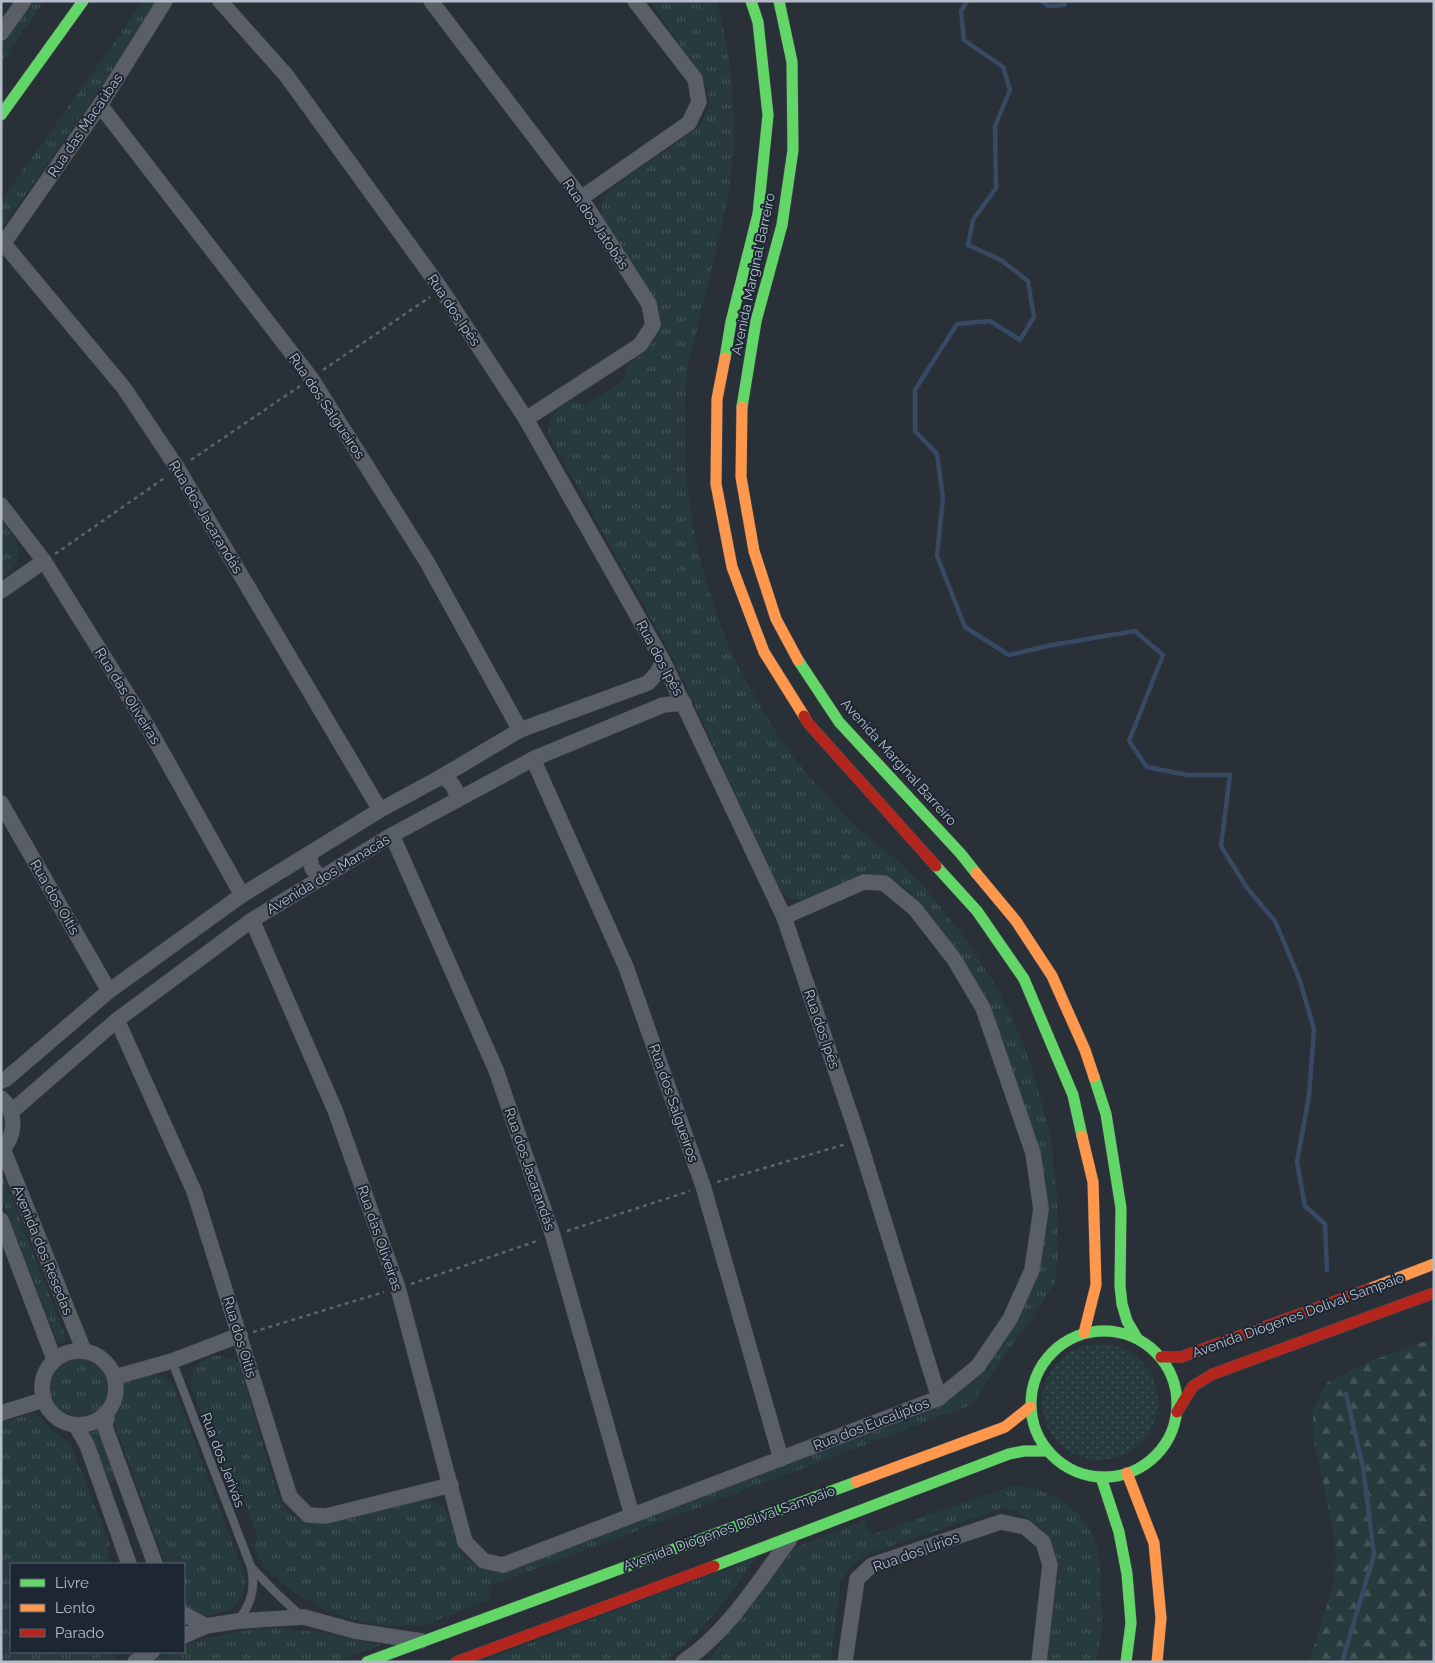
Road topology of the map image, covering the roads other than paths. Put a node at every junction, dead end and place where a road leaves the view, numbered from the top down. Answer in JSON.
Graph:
{"nodes":[{"id":1,"x":78,"y":1,"type":"edge"},
{"id":2,"x":83,"y":1,"type":"edge"},
{"id":3,"x":165,"y":1,"type":"edge"},
{"id":4,"x":220,"y":1,"type":"edge"},
{"id":5,"x":431,"y":1,"type":"edge"},
{"id":6,"x":635,"y":1,"type":"edge"},
{"id":7,"x":751,"y":1,"type":"edge"},
{"id":8,"x":779,"y":1,"type":"edge"},
{"id":9,"x":22,"y":2,"type":"edge"},
{"id":10,"x":1,"y":33,"type":"edge"},
{"id":11,"x":56,"y":38,"type":"junction"},
{"id":12,"x":100,"y":105,"type":"junction"},
{"id":13,"x":1,"y":115,"type":"edge"},
{"id":14,"x":581,"y":198,"type":"junction"},
{"id":15,"x":3,"y":246,"type":"edge"},
{"id":16,"x":526,"y":419,"type":"junction"},
{"id":17,"x":1,"y":505,"type":"edge"},
{"id":18,"x":44,"y":561,"type":"junction"},
{"id":19,"x":1,"y":591,"type":"edge"},
{"id":20,"x":663,"y":661,"type":"junction"},
{"id":21,"x":684,"y":703,"type":"junction"},
{"id":22,"x":520,"y":730,"type":"junction"},
{"id":23,"x":533,"y":759,"type":"junction"},
{"id":24,"x":441,"y":777,"type":"junction"},
{"id":25,"x":457,"y":800,"type":"junction"},
{"id":26,"x":1,"y":803,"type":"edge"},
{"id":27,"x":380,"y":810,"type":"junction"},
{"id":28,"x":392,"y":835,"type":"junction"},
{"id":29,"x":309,"y":854,"type":"junction"},
{"id":30,"x":322,"y":879,"type":"junction"},
{"id":31,"x":242,"y":895,"type":"junction"},
{"id":32,"x":784,"y":916,"type":"junction"},
{"id":33,"x":252,"y":920,"type":"junction"},
{"id":34,"x":167,"y":949,"type":"junction"},
{"id":35,"x":182,"y":972,"type":"junction"},
{"id":36,"x":109,"y":991,"type":"junction"},
{"id":37,"x":117,"y":1020,"type":"junction"},
{"id":38,"x":1,"y":1082,"type":"edge"},
{"id":39,"x":1,"y":1098,"type":"edge"},
{"id":40,"x":12,"y":1112,"type":"junction"},
{"id":41,"x":2,"y":1150,"type":"edge"},
{"id":42,"x":1,"y":1220,"type":"edge"},
{"id":43,"x":1434,"y":1264,"type":"edge"},
{"id":44,"x":1434,"y":1293,"type":"edge"},
{"id":45,"x":1084,"y":1333,"type":"junction"},
{"id":46,"x":240,"y":1336,"type":"junction"},
{"id":47,"x":1137,"y":1338,"type":"junction"},
{"id":48,"x":84,"y":1351,"type":"junction"},
{"id":49,"x":1161,"y":1357,"type":"junction"},
{"id":50,"x":54,"y":1359,"type":"junction"},
{"id":51,"x":172,"y":1361,"type":"junction"},
{"id":52,"x":115,"y":1377,"type":"junction"},
{"id":53,"x":939,"y":1398,"type":"junction"},
{"id":54,"x":43,"y":1400,"type":"junction"},
{"id":55,"x":1030,"y":1407,"type":"junction"},
{"id":56,"x":1177,"y":1412,"type":"junction"},
{"id":57,"x":1,"y":1413,"type":"edge"},
{"id":58,"x":107,"y":1413,"type":"junction"},
{"id":59,"x":76,"y":1426,"type":"junction"},
{"id":60,"x":1048,"y":1451,"type":"junction"},
{"id":61,"x":781,"y":1459,"type":"junction"},
{"id":62,"x":1127,"y":1474,"type":"junction"},
{"id":63,"x":1101,"y":1477,"type":"junction"},
{"id":64,"x":125,"y":1484,"type":"junction"},
{"id":65,"x":451,"y":1486,"type":"junction"},
{"id":66,"x":103,"y":1491,"type":"junction"},
{"id":67,"x":632,"y":1515,"type":"junction"},
{"id":68,"x":790,"y":1538,"type":"junction"},
{"id":69,"x":148,"y":1545,"type":"junction"},
{"id":70,"x":127,"y":1558,"type":"edge"},
{"id":71,"x":484,"y":1561,"type":"joint"},
{"id":72,"x":155,"y":1563,"type":"edge"},
{"id":73,"x":251,"y":1566,"type":"junction"},
{"id":74,"x":185,"y":1615,"type":"edge"},
{"id":75,"x":304,"y":1618,"type":"junction"},
{"id":76,"x":238,"y":1621,"type":"junction"},
{"id":77,"x":206,"y":1626,"type":"junction"},
{"id":78,"x":185,"y":1636,"type":"edge"},
{"id":79,"x":422,"y":1641,"type":"junction"},
{"id":80,"x":150,"y":1653,"type":"edge"},
{"id":81,"x":698,"y":1656,"type":"edge"},
{"id":82,"x":135,"y":1662,"type":"edge"},
{"id":83,"x":367,"y":1662,"type":"edge"},
{"id":84,"x":456,"y":1662,"type":"edge"},
{"id":85,"x":683,"y":1662,"type":"edge"},
{"id":86,"x":845,"y":1662,"type":"edge"},
{"id":87,"x":1039,"y":1662,"type":"edge"},
{"id":88,"x":1126,"y":1662,"type":"edge"},
{"id":89,"x":1156,"y":1662,"type":"edge"}],
"edges":[{"from":1,"to":11,"type":"street"},
{"from":2,"to":11,"type":"street"},
{"from":3,"to":12,"type":"street","name":"Rua das Macaúbas"},
{"from":4,"to":16,"type":"street","name":"Rua dos Ipês"},
{"from":5,"to":14,"type":"street","name":"Rua dos Jatobás"},
{"from":6,"to":14,"type":"street"},
{"from":7,"to":45,"type":"street","name":"Avenida Marginal Barreiro"},
{"from":8,"to":47,"type":"street","name":"Avenida Marginal Barreiro"},
{"from":9,"to":10,"type":"street"},
{"from":11,"to":13,"type":"street"},
{"from":12,"to":15,"type":"street","name":"Rua das Macaúbas"},
{"from":12,"to":22,"type":"street","name":"Rua dos Salgueiros"},
{"from":14,"to":16,"type":"street","name":"Rua dos Jatobás"},
{"from":15,"to":27,"type":"street","name":"Rua dos Jacarandás"},
{"from":16,"to":20,"type":"street","name":"Rua dos Ipês"},
{"from":17,"to":18,"type":"street","name":"Rua das Oliveiras"},
{"from":18,"to":19,"type":"street"},
{"from":18,"to":31,"type":"street","name":"Rua das Oliveiras"},
{"from":20,"to":21,"type":"street","name":"Rua dos Ipês"},
{"from":20,"to":22,"type":"street","name":"Avenida dos Manacás"},
{"from":21,"to":23,"type":"street","name":"Avenida dos Manacás"},
{"from":21,"to":32,"type":"street","name":"Rua dos Ipês"},
{"from":22,"to":24,"type":"street","name":"Avenida dos Manacás"},
{"from":23,"to":25,"type":"street","name":"Avenida dos Manacás"},
{"from":23,"to":61,"type":"street","name":"Rua dos Salgueiros"},
{"from":24,"to":25,"type":"street"},
{"from":24,"to":27,"type":"street","name":"Avenida dos Manacás"},
{"from":25,"to":28,"type":"street","name":"Avenida dos Manacás"},
{"from":26,"to":36,"type":"street","name":"Rua dos Oitis"},
{"from":27,"to":29,"type":"street","name":"Avenida dos Manacás"},
{"from":28,"to":30,"type":"street","name":"Avenida dos Manacás"},
{"from":28,"to":67,"type":"street","name":"Rua dos Jacarandás"},
{"from":29,"to":30,"type":"street"},
{"from":29,"to":31,"type":"street","name":"Avenida dos Manacás"},
{"from":30,"to":33,"type":"street","name":"Avenida dos Manacás"},
{"from":31,"to":34,"type":"street","name":"Avenida dos Manacás"},
{"from":32,"to":53,"type":"street","name":"Rua dos Ipês"},
{"from":32,"to":53,"type":"street","name":"Rua dos Eucalíptos"},
{"from":33,"to":35,"type":"street","name":"Avenida dos Manacás"},
{"from":33,"to":65,"type":"street","name":"Rua das Oliveiras"},
{"from":34,"to":35,"type":"street"},
{"from":34,"to":36,"type":"street","name":"Avenida dos Manacás"},
{"from":35,"to":37,"type":"street","name":"Avenida dos Manacás"},
{"from":36,"to":38,"type":"street","name":"Avenida dos Manacás"},
{"from":37,"to":40,"type":"street","name":"Avenida dos Manacás"},
{"from":37,"to":46,"type":"street","name":"Rua dos Oitis"},
{"from":39,"to":40,"type":"street"},
{"from":40,"to":41,"type":"street"},
{"from":41,"to":48,"type":"street","name":"Avenida dos Resedas"},
{"from":42,"to":50,"type":"street","name":"Avenida dos Resedas"},
{"from":43,"to":49,"type":"street","name":"Avenida Diógenes Dolival Sampaio"},
{"from":44,"to":56,"type":"street","name":"Avenida Diógenes Dolival Sampaio"},
{"from":45,"to":47,"type":"street"},
{"from":45,"to":55,"type":"street"},
{"from":46,"to":51,"type":"street"},
{"from":46,"to":65,"type":"street","name":"Rua dos Oitis"},
{"from":47,"to":49,"type":"street"},
{"from":48,"to":50,"type":"street"},
{"from":48,"to":52,"type":"street"},
{"from":49,"to":56,"type":"street"},
{"from":50,"to":54,"type":"street"},
{"from":51,"to":52,"type":"street"},
{"from":51,"to":73,"type":"lane","name":"Rua dos Jerivás"},
{"from":52,"to":58,"type":"street"},
{"from":53,"to":61,"type":"street","name":"Rua dos Eucalíptos"},
{"from":54,"to":57,"type":"street"},
{"from":54,"to":59,"type":"street"},
{"from":55,"to":60,"type":"street"},
{"from":55,"to":79,"type":"street","name":"Avenida Diógenes Dolival Sampaio"},
{"from":56,"to":62,"type":"street"},
{"from":58,"to":59,"type":"street"},
{"from":58,"to":64,"type":"street"},
{"from":59,"to":66,"type":"street"},
{"from":60,"to":63,"type":"street"},
{"from":60,"to":68,"type":"street"},
{"from":61,"to":67,"type":"street","name":"Rua dos Eucalíptos"},
{"from":62,"to":63,"type":"street"},
{"from":62,"to":89,"type":"street"},
{"from":63,"to":88,"type":"street"},
{"from":64,"to":66,"type":"street"},
{"from":64,"to":69,"type":"street"},
{"from":65,"to":71,"type":"street","name":"Rua das Oliveiras"},
{"from":66,"to":70,"type":"street"},
{"from":67,"to":71,"type":"street","name":"Rua dos Eucalíptos"},
{"from":68,"to":81,"type":"street"},
{"from":68,"to":84,"type":"street"},
{"from":69,"to":70,"type":"street"},
{"from":69,"to":72,"type":"street"},
{"from":73,"to":75,"type":"lane","name":"Rua dos Jerivás"},
{"from":73,"to":76,"type":"lane","name":"Rua dos Jerivás"},
{"from":74,"to":77,"type":"street"},
{"from":75,"to":76,"type":"street","name":"Avenida Diógenes Dolival Sampaio"},
{"from":75,"to":79,"type":"street","name":"Avenida Diógenes Dolival Sampaio"},
{"from":76,"to":77,"type":"street","name":"Avenida Diógenes Dolival Sampaio"},
{"from":77,"to":78,"type":"street","name":"Avenida Diógenes Dolival Sampaio"},
{"from":79,"to":83,"type":"street","name":"Avenida Diógenes Dolival Sampaio"},
{"from":80,"to":82,"type":"street"},
{"from":81,"to":85,"type":"street"},
{"from":86,"to":87,"type":"street","name":"Rua dos Lírios"}]}
